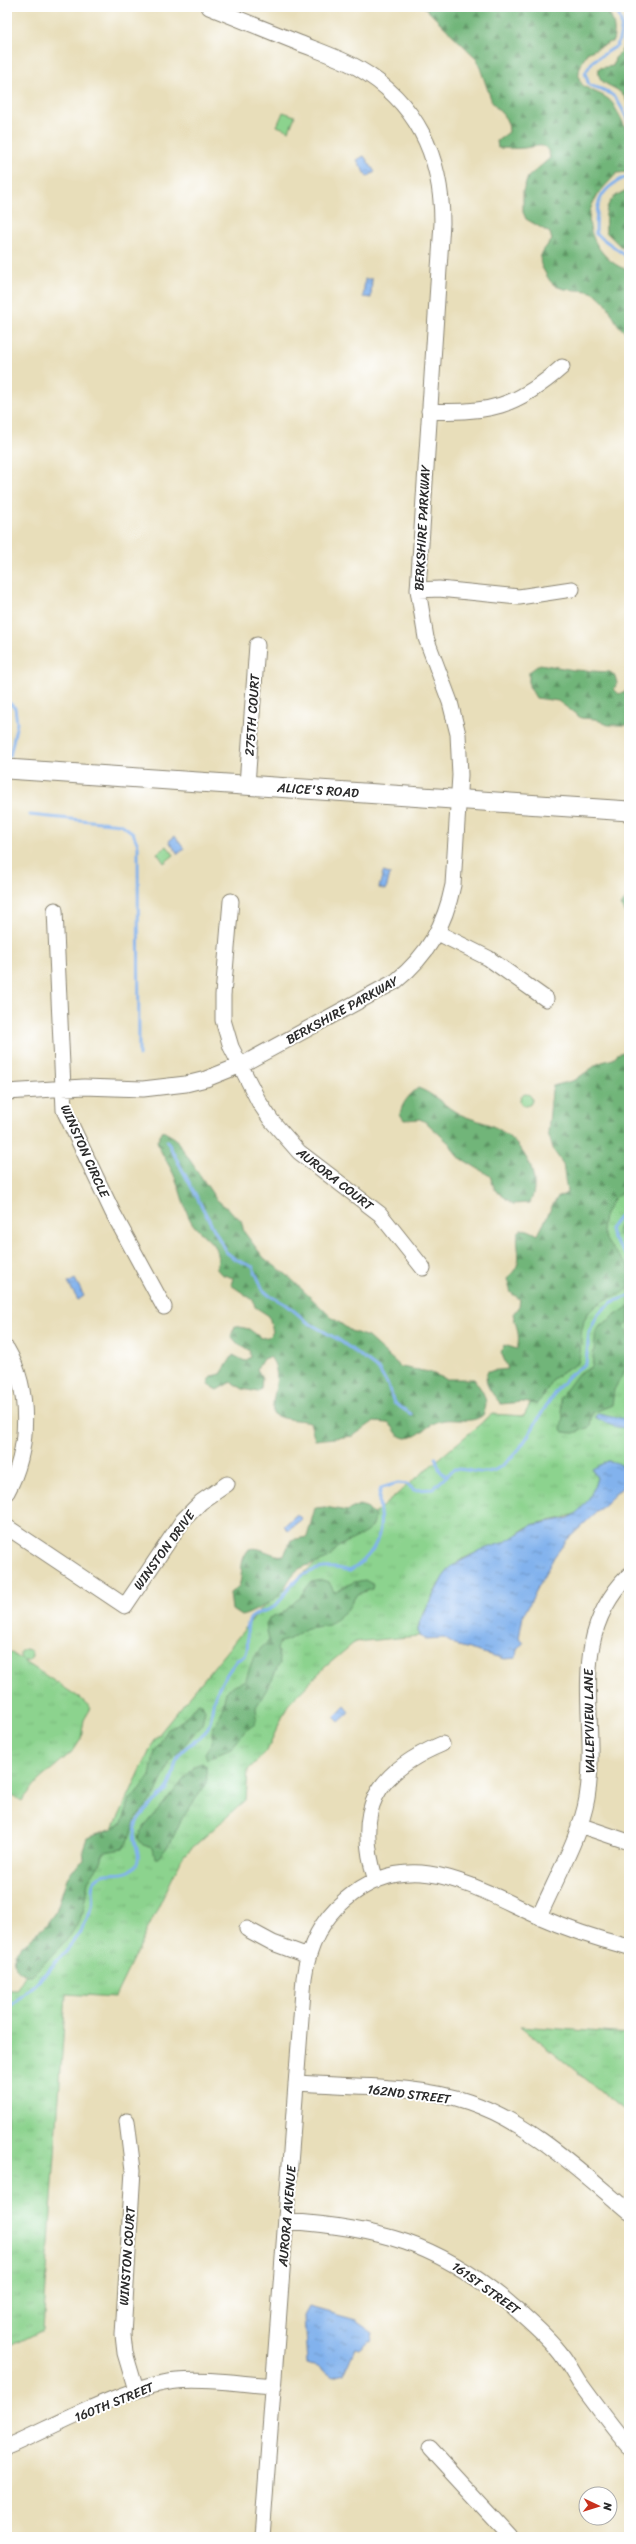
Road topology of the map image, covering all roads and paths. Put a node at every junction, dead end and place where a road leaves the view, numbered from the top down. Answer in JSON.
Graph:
{"nodes":[{"id":1,"x":209,"y":7,"type":"edge"},
{"id":2,"x":562,"y":367,"type":"dead end"},
{"id":3,"x":429,"y":411,"type":"junction"},
{"id":4,"x":572,"y":589,"type":"dead end"},
{"id":5,"x":418,"y":590,"type":"junction"},
{"id":6,"x":257,"y":645,"type":"dead end"},
{"id":7,"x":7,"y":769,"type":"edge"},
{"id":8,"x":247,"y":785,"type":"junction"},
{"id":9,"x":459,"y":799,"type":"junction"},
{"id":10,"x":629,"y":811,"type":"edge"},
{"id":11,"x":231,"y":901,"type":"dead end"},
{"id":12,"x":56,"y":910,"type":"dead end"},
{"id":13,"x":438,"y":933,"type":"junction"},
{"id":14,"x":546,"y":999,"type":"dead end"},
{"id":15,"x":240,"y":1065,"type":"junction"},
{"id":16,"x":62,"y":1088,"type":"junction"},
{"id":17,"x":7,"y":1092,"type":"edge"},
{"id":18,"x":423,"y":1268,"type":"dead end"},
{"id":19,"x":164,"y":1307,"type":"dead end"},
{"id":20,"x":7,"y":1349,"type":"edge"},
{"id":21,"x":227,"y":1484,"type":"dead end"},
{"id":22,"x":7,"y":1492,"type":"edge"},
{"id":23,"x":7,"y":1527,"type":"edge"},
{"id":24,"x":629,"y":1575,"type":"edge"},
{"id":25,"x":442,"y":1744,"type":"dead end"},
{"id":26,"x":580,"y":1825,"type":"junction"},
{"id":27,"x":629,"y":1842,"type":"edge"},
{"id":28,"x":376,"y":1881,"type":"junction"},
{"id":29,"x":539,"y":1917,"type":"junction"},
{"id":30,"x":246,"y":1929,"type":"dead end"},
{"id":31,"x":629,"y":1947,"type":"edge"},
{"id":32,"x":308,"y":1956,"type":"junction"},
{"id":33,"x":297,"y":2083,"type":"junction"},
{"id":34,"x":127,"y":2121,"type":"dead end"},
{"id":35,"x":629,"y":2212,"type":"edge"},
{"id":36,"x":287,"y":2221,"type":"junction"},
{"id":37,"x":274,"y":2386,"type":"junction"},
{"id":38,"x":136,"y":2390,"type":"junction"},
{"id":39,"x":629,"y":2447,"type":"edge"},
{"id":40,"x":7,"y":2448,"type":"edge"},
{"id":41,"x":430,"y":2449,"type":"dead end"},
{"id":42,"x":262,"y":2537,"type":"edge"},
{"id":43,"x":511,"y":2537,"type":"edge"}],
"edges":[{"from":1,"to":3,"type":"street","name":"BERKSHIRE PARKWAY"},
{"from":2,"to":3,"type":"street"},
{"from":3,"to":5,"type":"street","name":"BERKSHIRE PARKWAY"},
{"from":4,"to":5,"type":"street"},
{"from":5,"to":9,"type":"street","name":"BERKSHIRE PARKWAY"},
{"from":6,"to":8,"type":"street","name":"275TH COURT"},
{"from":7,"to":8,"type":"main road","name":"ALICE'S ROAD"},
{"from":8,"to":9,"type":"main road","name":"ALICE'S ROAD"},
{"from":9,"to":10,"type":"main road","name":"ALICE'S ROAD"},
{"from":9,"to":13,"type":"street","name":"BERKSHIRE PARKWAY"},
{"from":11,"to":15,"type":"street","name":"AURORA COURT"},
{"from":12,"to":16,"type":"street","name":"WINSTON CIRCLE"},
{"from":13,"to":14,"type":"street"},
{"from":13,"to":15,"type":"street","name":"BERKSHIRE PARKWAY"},
{"from":15,"to":16,"type":"street","name":"BERKSHIRE PARKWAY"},
{"from":15,"to":18,"type":"street","name":"AURORA COURT"},
{"from":16,"to":17,"type":"street","name":"BERKSHIRE PARKWAY"},
{"from":16,"to":19,"type":"street","name":"WINSTON CIRCLE"},
{"from":20,"to":22,"type":"street"},
{"from":21,"to":23,"type":"street","name":"WINSTON DRIVE"},
{"from":24,"to":26,"type":"street","name":"VALLEYVIEW LANE"},
{"from":25,"to":28,"type":"street"},
{"from":26,"to":27,"type":"street"},
{"from":26,"to":29,"type":"street","name":"VALLEYVIEW LANE"},
{"from":28,"to":29,"type":"street","name":"AURORA AVENUE"},
{"from":28,"to":32,"type":"street","name":"AURORA AVENUE"},
{"from":29,"to":31,"type":"street","name":"AURORA AVENUE"},
{"from":30,"to":32,"type":"street"},
{"from":32,"to":33,"type":"street","name":"AURORA AVENUE"},
{"from":33,"to":35,"type":"street","name":"162ND STREET"},
{"from":33,"to":36,"type":"street","name":"AURORA AVENUE"},
{"from":34,"to":38,"type":"street","name":"WINSTON COURT"},
{"from":36,"to":37,"type":"street","name":"AURORA AVENUE"},
{"from":36,"to":39,"type":"street","name":"161ST STREET"},
{"from":37,"to":38,"type":"street","name":"160TH STREET"},
{"from":37,"to":42,"type":"street","name":"AURORA AVENUE"},
{"from":38,"to":40,"type":"street","name":"160TH STREET"},
{"from":41,"to":43,"type":"street"}]}
